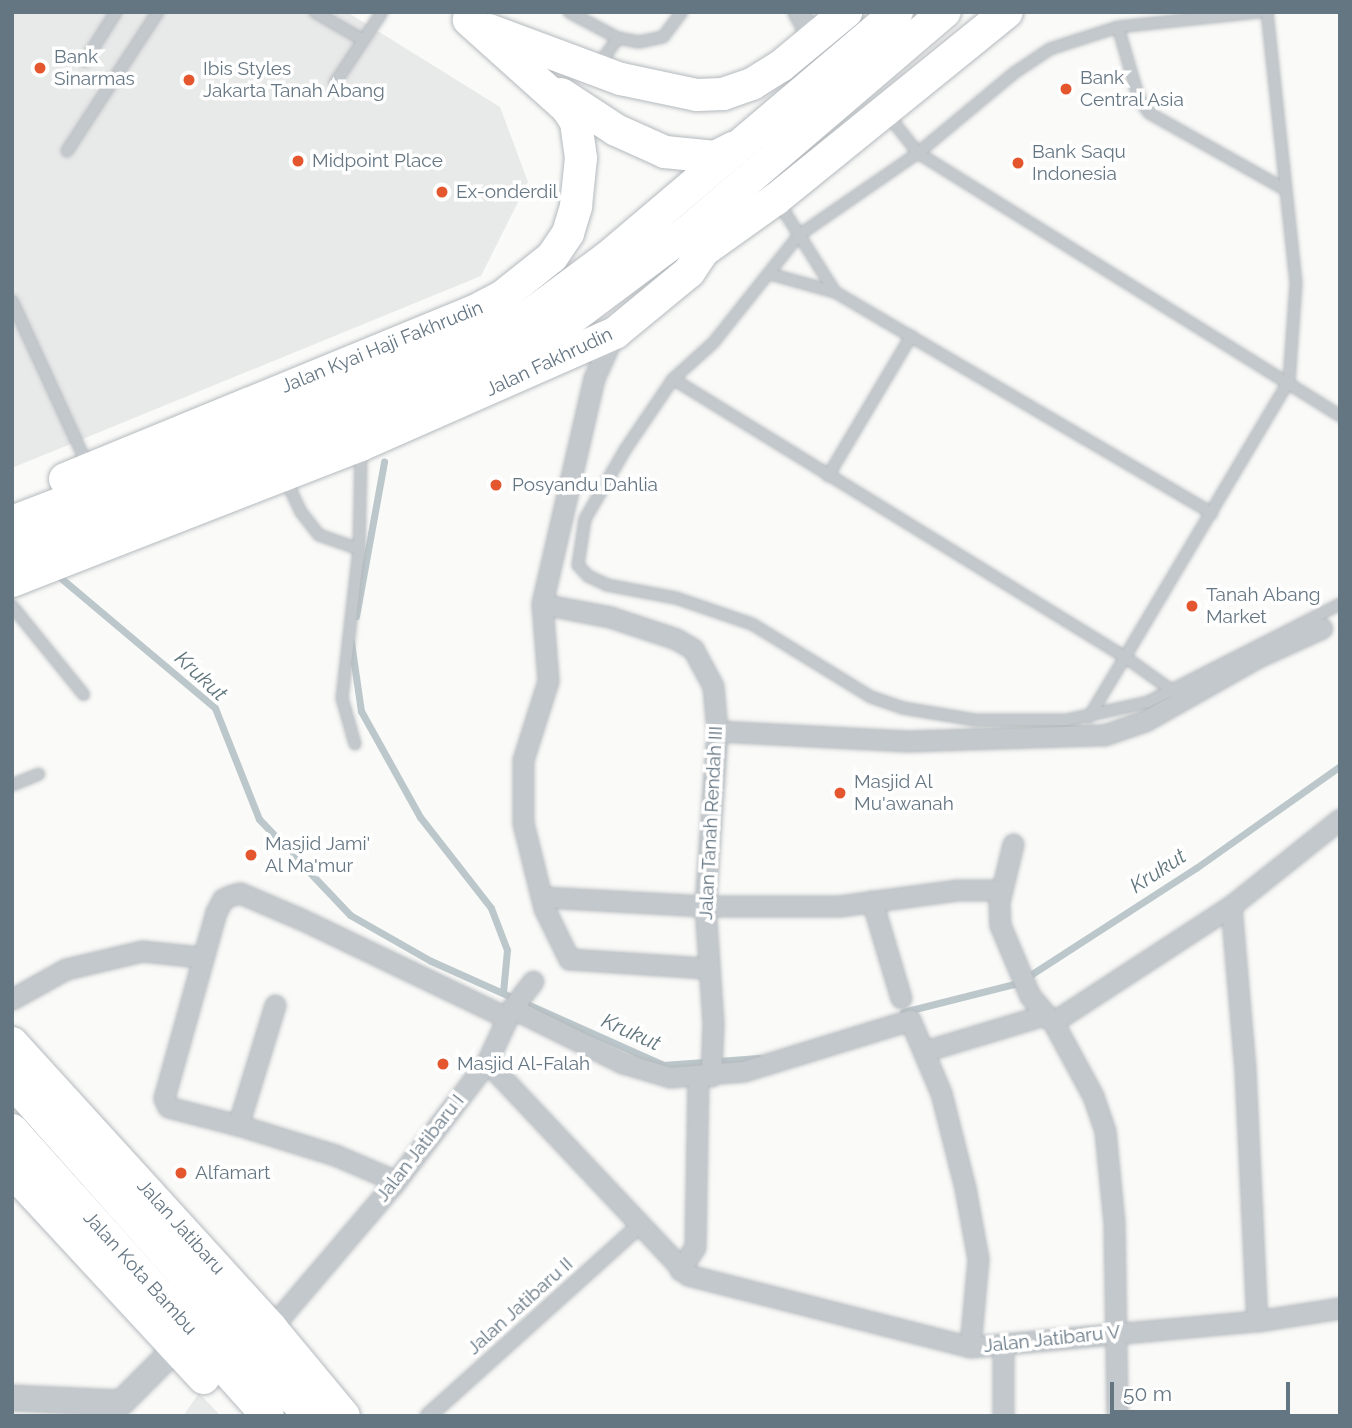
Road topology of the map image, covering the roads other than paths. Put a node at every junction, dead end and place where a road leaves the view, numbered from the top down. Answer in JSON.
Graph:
{"nodes":[{"id":1,"x":116,"y":12,"type":"edge"},
{"id":2,"x":158,"y":12,"type":"edge"},
{"id":3,"x":315,"y":12,"type":"edge"},
{"id":4,"x":382,"y":12,"type":"edge"},
{"id":5,"x":569,"y":12,"type":"edge"},
{"id":6,"x":682,"y":12,"type":"edge"},
{"id":7,"x":798,"y":12,"type":"edge"},
{"id":8,"x":845,"y":12,"type":"edge"},
{"id":9,"x":897,"y":12,"type":"edge"},
{"id":10,"x":945,"y":12,"type":"edge"},
{"id":11,"x":1007,"y":12,"type":"edge"},
{"id":12,"x":1259,"y":12,"type":"edge"},
{"id":13,"x":1267,"y":12,"type":"edge"},
{"id":14,"x":481,"y":21,"type":"edge"},
{"id":15,"x":1118,"y":27,"type":"junction"},
{"id":16,"x":618,"y":38,"type":"junction"},
{"id":17,"x":363,"y":40,"type":"junction"},
{"id":18,"x":814,"y":40,"type":"junction"},
{"id":19,"x":85,"y":61,"type":"dead end"},
{"id":20,"x":595,"y":70,"type":"junction"},
{"id":21,"x":530,"y":75,"type":"junction"},
{"id":22,"x":335,"y":83,"type":"dead end"},
{"id":23,"x":886,"y":112,"type":"junction"},
{"id":24,"x":738,"y":146,"type":"junction"},
{"id":25,"x":67,"y":151,"type":"dead end"},
{"id":26,"x":918,"y":153,"type":"junction"},
{"id":27,"x":1286,"y":190,"type":"junction"},
{"id":28,"x":776,"y":199,"type":"junction"},
{"id":29,"x":799,"y":235,"type":"junction"},
{"id":30,"x":704,"y":251,"type":"junction"},
{"id":31,"x":770,"y":274,"type":"junction"},
{"id":32,"x":835,"y":292,"type":"junction"},
{"id":33,"x":12,"y":301,"type":"edge"},
{"id":34,"x":615,"y":333,"type":"junction"},
{"id":35,"x":911,"y":336,"type":"junction"},
{"id":36,"x":540,"y":342,"type":"junction"},
{"id":37,"x":673,"y":379,"type":"junction"},
{"id":38,"x":1289,"y":381,"type":"junction"},
{"id":39,"x":1340,"y":416,"type":"edge"},
{"id":40,"x":360,"y":445,"type":"junction"},
{"id":41,"x":194,"y":468,"type":"junction"},
{"id":42,"x":90,"y":469,"type":"junction"},
{"id":43,"x":284,"y":474,"type":"junction"},
{"id":44,"x":828,"y":476,"type":"junction"},
{"id":45,"x":12,"y":501,"type":"edge"},
{"id":46,"x":1212,"y":513,"type":"junction"},
{"id":47,"x":12,"y":522,"type":"edge"},
{"id":48,"x":359,"y":549,"type":"junction"},
{"id":49,"x":12,"y":554,"type":"edge"},
{"id":50,"x":12,"y":581,"type":"edge"},
{"id":51,"x":1338,"y":602,"type":"edge"},
{"id":52,"x":542,"y":604,"type":"junction"},
{"id":53,"x":12,"y":606,"type":"edge"},
{"id":54,"x":1322,"y":628,"type":"dead end"},
{"id":55,"x":1125,"y":657,"type":"junction"},
{"id":56,"x":1174,"y":692,"type":"junction"},
{"id":57,"x":84,"y":695,"type":"dead end"},
{"id":58,"x":1088,"y":717,"type":"junction"},
{"id":59,"x":717,"y":731,"type":"junction"},
{"id":60,"x":355,"y":744,"type":"dead end"},
{"id":61,"x":40,"y":774,"type":"dead end"},
{"id":62,"x":12,"y":785,"type":"edge"},
{"id":63,"x":1340,"y":819,"type":"edge"},
{"id":64,"x":1013,"y":844,"type":"dead end"},
{"id":65,"x":1002,"y":890,"type":"junction"},
{"id":66,"x":542,"y":897,"type":"junction"},
{"id":67,"x":872,"y":901,"type":"junction"},
{"id":68,"x":705,"y":906,"type":"junction"},
{"id":69,"x":1231,"y":906,"type":"junction"},
{"id":70,"x":201,"y":957,"type":"junction"},
{"id":71,"x":706,"y":968,"type":"junction"},
{"id":72,"x":901,"y":998,"type":"dead end"},
{"id":73,"x":12,"y":999,"type":"edge"},
{"id":74,"x":518,"y":1000,"type":"junction"},
{"id":75,"x":275,"y":1004,"type":"dead end"},
{"id":76,"x":1049,"y":1018,"type":"junction"},
{"id":77,"x":12,"y":1043,"type":"edge"},
{"id":78,"x":925,"y":1051,"type":"junction"},
{"id":79,"x":487,"y":1062,"type":"junction"},
{"id":80,"x":709,"y":1068,"type":"junction"},
{"id":81,"x":12,"y":1081,"type":"edge"},
{"id":82,"x":238,"y":1125,"type":"junction"},
{"id":83,"x":12,"y":1130,"type":"edge"},
{"id":84,"x":12,"y":1171,"type":"edge"},
{"id":85,"x":396,"y":1181,"type":"junction"},
{"id":86,"x":639,"y":1226,"type":"junction"},
{"id":87,"x":684,"y":1273,"type":"junction"},
{"id":88,"x":1340,"y":1308,"type":"edge"},
{"id":89,"x":1257,"y":1321,"type":"junction"},
{"id":90,"x":271,"y":1328,"type":"junction"},
{"id":91,"x":1113,"y":1333,"type":"junction"},
{"id":92,"x":177,"y":1347,"type":"junction"},
{"id":93,"x":970,"y":1347,"type":"junction"},
{"id":94,"x":1003,"y":1347,"type":"junction"},
{"id":95,"x":12,"y":1398,"type":"edge"},
{"id":96,"x":120,"y":1409,"type":"edge"},
{"id":97,"x":238,"y":1416,"type":"edge"},
{"id":98,"x":268,"y":1416,"type":"edge"},
{"id":99,"x":309,"y":1416,"type":"edge"},
{"id":100,"x":344,"y":1416,"type":"edge"},
{"id":101,"x":428,"y":1416,"type":"edge"},
{"id":102,"x":1003,"y":1416,"type":"edge"},
{"id":103,"x":1117,"y":1416,"type":"edge"}],
"edges":[{"from":1,"to":19,"type":"lane"},
{"from":2,"to":25,"type":"lane"},
{"from":3,"to":17,"type":"lane"},
{"from":4,"to":17,"type":"lane"},
{"from":5,"to":16,"type":"lane"},
{"from":6,"to":16,"type":"lane"},
{"from":7,"to":18,"type":"street"},
{"from":8,"to":18,"type":"main road"},
{"from":9,"to":24,"type":"main road","name":"Jalan Fakhrudin"},
{"from":10,"to":36,"type":"main road","name":"Jalan Fakhrudin"},
{"from":11,"to":23,"type":"main road","name":"Jalan Fakhrudin"},
{"from":12,"to":15,"type":"lane"},
{"from":13,"to":27,"type":"lane"},
{"from":14,"to":20,"type":"main road","name":"Jalan Kyai Haji Fakhrudin"},
{"from":14,"to":21,"type":"main road","name":"Jalan Kyai Haji Fakhrudin"},
{"from":15,"to":26,"type":"lane"},
{"from":15,"to":27,"type":"lane"},
{"from":16,"to":20,"type":"lane"},
{"from":17,"to":22,"type":"lane"},
{"from":18,"to":20,"type":"main road","name":"Jalan Kyai Haji Fakhrudin"},
{"from":21,"to":24,"type":"main road"},
{"from":21,"to":42,"type":"main road","name":"Jalan Kyai Haji Fakhrudin"},
{"from":23,"to":26,"type":"lane"},
{"from":23,"to":28,"type":"main road","name":"Jalan Fakhrudin"},
{"from":24,"to":41,"type":"main road","name":"Jalan Fakhrudin"},
{"from":26,"to":29,"type":"lane"},
{"from":26,"to":38,"type":"lane"},
{"from":27,"to":38,"type":"lane"},
{"from":28,"to":29,"type":"lane"},
{"from":28,"to":30,"type":"main road","name":"Jalan Fakhrudin"},
{"from":29,"to":31,"type":"lane"},
{"from":29,"to":32,"type":"lane"},
{"from":30,"to":34,"type":"main road","name":"Jalan Fakhrudin"},
{"from":30,"to":36,"type":"main road"},
{"from":31,"to":32,"type":"lane"},
{"from":31,"to":37,"type":"lane"},
{"from":32,"to":35,"type":"lane"},
{"from":33,"to":42,"type":"lane"},
{"from":34,"to":40,"type":"main road","name":"Jalan Fakhrudin"},
{"from":34,"to":52,"type":"street"},
{"from":35,"to":44,"type":"lane"},
{"from":35,"to":46,"type":"lane"},
{"from":36,"to":41,"type":"main road","name":"Jalan Fakhrudin"},
{"from":37,"to":44,"type":"lane"},
{"from":37,"to":58,"type":"lane"},
{"from":38,"to":39,"type":"lane"},
{"from":38,"to":46,"type":"lane"},
{"from":40,"to":43,"type":"main road","name":"Jalan Fakhrudin"},
{"from":40,"to":48,"type":"lane"},
{"from":41,"to":47,"type":"main road","name":"Jalan Fakhrudin"},
{"from":41,"to":49,"type":"main road","name":"Jalan Fakhrudin"},
{"from":42,"to":45,"type":"main road","name":"Jalan Kyai Haji Fakhrudin"},
{"from":43,"to":48,"type":"lane"},
{"from":43,"to":50,"type":"main road","name":"Jalan Fakhrudin"},
{"from":44,"to":55,"type":"lane"},
{"from":46,"to":55,"type":"lane"},
{"from":48,"to":60,"type":"lane"},
{"from":51,"to":56,"type":"lane"},
{"from":52,"to":59,"type":"street","name":"Jalan Tanah Rendah III"},
{"from":52,"to":66,"type":"street"},
{"from":53,"to":57,"type":"lane"},
{"from":54,"to":59,"type":"street"},
{"from":55,"to":56,"type":"lane"},
{"from":55,"to":58,"type":"lane"},
{"from":56,"to":58,"type":"lane"},
{"from":59,"to":68,"type":"street","name":"Jalan Tanah Rendah III"},
{"from":61,"to":62,"type":"lane"},
{"from":63,"to":69,"type":"street"},
{"from":64,"to":65,"type":"street"},
{"from":65,"to":67,"type":"street"},
{"from":65,"to":76,"type":"street"},
{"from":66,"to":68,"type":"street"},
{"from":66,"to":71,"type":"street"},
{"from":67,"to":68,"type":"street"},
{"from":67,"to":72,"type":"street"},
{"from":68,"to":71,"type":"street","name":"Jalan Tanah Rendah III"},
{"from":69,"to":76,"type":"street"},
{"from":69,"to":89,"type":"street"},
{"from":70,"to":73,"type":"street"},
{"from":70,"to":74,"type":"street"},
{"from":70,"to":82,"type":"street"},
{"from":71,"to":80,"type":"street","name":"Jalan Tanah Rendah III"},
{"from":74,"to":79,"type":"street","name":"Jalan Jatibaru I"},
{"from":74,"to":80,"type":"street"},
{"from":75,"to":82,"type":"street"},
{"from":76,"to":78,"type":"street"},
{"from":76,"to":91,"type":"street"},
{"from":77,"to":90,"type":"main road","name":"Jalan Jatibaru"},
{"from":78,"to":80,"type":"street"},
{"from":78,"to":93,"type":"street"},
{"from":79,"to":85,"type":"street","name":"Jalan Jatibaru I"},
{"from":79,"to":86,"type":"street"},
{"from":80,"to":87,"type":"street","name":"Jalan Tanah Rendah III"},
{"from":81,"to":99,"type":"main road","name":"Jalan Jatibaru"},
{"from":82,"to":85,"type":"street"},
{"from":83,"to":98,"type":"main road","name":"Jalan Kota Bambu"},
{"from":84,"to":92,"type":"main road"},
{"from":85,"to":90,"type":"street","name":"Jalan Jatibaru I"},
{"from":86,"to":87,"type":"street"},
{"from":86,"to":101,"type":"street","name":"Jalan Jatibaru II"},
{"from":87,"to":93,"type":"street","name":"Jalan Jatibaru V"},
{"from":88,"to":89,"type":"street","name":"Jalan Jatibaru V"},
{"from":89,"to":91,"type":"street","name":"Jalan Jatibaru V"},
{"from":90,"to":100,"type":"main road","name":"Jalan Jatibaru"},
{"from":91,"to":94,"type":"street","name":"Jalan Jatibaru V"},
{"from":91,"to":103,"type":"street"},
{"from":92,"to":96,"type":"street"},
{"from":92,"to":97,"type":"main road"},
{"from":93,"to":94,"type":"street","name":"Jalan Jatibaru V"},
{"from":94,"to":102,"type":"street"},
{"from":95,"to":96,"type":"street"}]}
